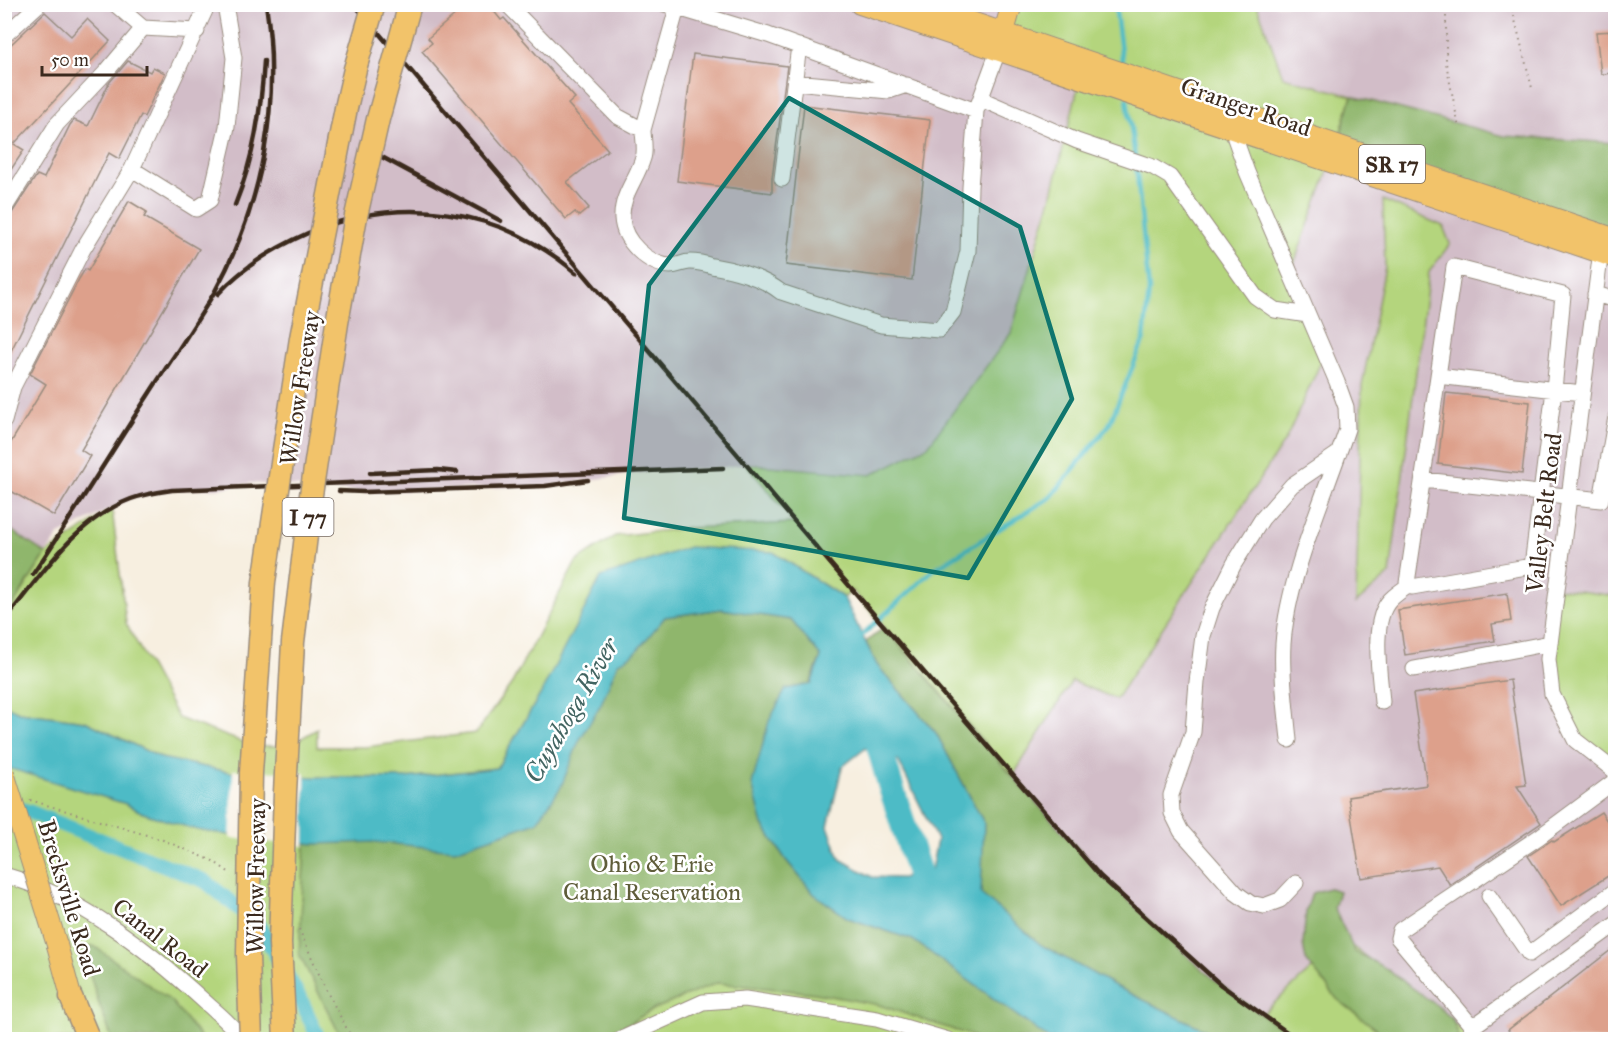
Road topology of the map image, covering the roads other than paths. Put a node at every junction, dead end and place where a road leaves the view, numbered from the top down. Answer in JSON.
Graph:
{"nodes":[{"id":1,"x":39,"y":4,"type":"edge"},
{"id":2,"x":115,"y":4,"type":"edge"},
{"id":3,"x":208,"y":4,"type":"edge"},
{"id":4,"x":225,"y":4,"type":"edge"},
{"id":5,"x":372,"y":4,"type":"edge"},
{"id":6,"x":410,"y":4,"type":"edge"},
{"id":7,"x":507,"y":4,"type":"edge"},
{"id":8,"x":860,"y":4,"type":"edge"},
{"id":9,"x":918,"y":4,"type":"edge"},
{"id":10,"x":1012,"y":4,"type":"edge"},
{"id":11,"x":671,"y":6,"type":"edge"},
{"id":12,"x":143,"y":28,"type":"junction"},
{"id":13,"x":197,"y":31,"type":"junction"},
{"id":14,"x":4,"y":36,"type":"edge"},
{"id":15,"x":1001,"y":42,"type":"junction"},
{"id":16,"x":799,"y":46,"type":"junction"},
{"id":17,"x":795,"y":82,"type":"junction"},
{"id":18,"x":907,"y":85,"type":"junction"},
{"id":19,"x":1170,"y":99,"type":"junction"},
{"id":20,"x":978,"y":105,"type":"junction"},
{"id":21,"x":1235,"y":121,"type":"junction"},
{"id":22,"x":643,"y":130,"type":"junction"},
{"id":23,"x":132,"y":169,"type":"junction"},
{"id":24,"x":782,"y":179,"type":"dead end"},
{"id":25,"x":4,"y":209,"type":"edge"},
{"id":26,"x":1609,"y":246,"type":"edge"},
{"id":27,"x":1595,"y":294,"type":"junction"},
{"id":28,"x":1616,"y":300,"type":"edge"},
{"id":29,"x":1308,"y":315,"type":"junction"},
{"id":30,"x":1438,"y":376,"type":"junction"},
{"id":31,"x":1554,"y":390,"type":"junction"},
{"id":32,"x":1582,"y":393,"type":"junction"},
{"id":33,"x":1616,"y":417,"type":"edge"},
{"id":34,"x":4,"y":421,"type":"edge"},
{"id":35,"x":1339,"y":453,"type":"junction"},
{"id":36,"x":1424,"y":480,"type":"junction"},
{"id":37,"x":1541,"y":494,"type":"junction"},
{"id":38,"x":1569,"y":497,"type":"junction"},
{"id":39,"x":1560,"y":564,"type":"junction"},
{"id":40,"x":1532,"y":566,"type":"junction"},
{"id":41,"x":1408,"y":586,"type":"junction"},
{"id":42,"x":1550,"y":643,"type":"junction"},
{"id":43,"x":1414,"y":669,"type":"dead end"},
{"id":44,"x":1382,"y":702,"type":"dead end"},
{"id":45,"x":1289,"y":740,"type":"dead end"},
{"id":46,"x":1616,"y":772,"type":"edge"},
{"id":47,"x":4,"y":773,"type":"edge"},
{"id":48,"x":1616,"y":780,"type":"edge"},
{"id":49,"x":4,"y":876,"type":"edge"},
{"id":50,"x":1296,"y":883,"type":"dead end"},
{"id":51,"x":1616,"y":890,"type":"edge"},
{"id":52,"x":1489,"y":896,"type":"dead end"},
{"id":53,"x":1616,"y":924,"type":"edge"},
{"id":54,"x":71,"y":997,"type":"junction"},
{"id":55,"x":81,"y":1040,"type":"edge"},
{"id":56,"x":89,"y":1040,"type":"edge"},
{"id":57,"x":243,"y":1040,"type":"edge"},
{"id":58,"x":251,"y":1040,"type":"edge"},
{"id":59,"x":285,"y":1040,"type":"edge"},
{"id":60,"x":619,"y":1040,"type":"edge"},
{"id":61,"x":948,"y":1040,"type":"edge"}],
"edges":[{"from":1,"to":14,"type":"street"},
{"from":2,"to":12,"type":"street"},
{"from":3,"to":13,"type":"street"},
{"from":4,"to":23,"type":"street"},
{"from":5,"to":58,"type":"highway","name":"Willow Freeway","number":"I 77","bridge":true},
{"from":6,"to":59,"type":"highway","name":"Willow Freeway","number":"I 77","bridge":true},
{"from":7,"to":22,"type":"street"},
{"from":8,"to":15,"type":"main road","name":"Granger Road","number":"SR 17"},
{"from":9,"to":15,"type":"main road","name":"Granger Road","number":"SR 17"},
{"from":10,"to":15,"type":"main road"},
{"from":11,"to":16,"type":"street"},
{"from":11,"to":22,"type":"street"},
{"from":12,"to":13,"type":"street"},
{"from":12,"to":25,"type":"street"},
{"from":13,"to":23,"type":"street"},
{"from":15,"to":19,"type":"main road","name":"Granger Road","number":"SR 17"},
{"from":15,"to":19,"type":"main road","name":"Granger Road","number":"SR 17"},
{"from":15,"to":20,"type":"street"},
{"from":16,"to":17,"type":"street"},
{"from":16,"to":18,"type":"street"},
{"from":17,"to":18,"type":"street"},
{"from":17,"to":24,"type":"street"},
{"from":18,"to":20,"type":"street"},
{"from":19,"to":21,"type":"main road","name":"Granger Road","number":"SR 17"},
{"from":20,"to":22,"type":"street"},
{"from":20,"to":29,"type":"street"},
{"from":21,"to":26,"type":"main road","name":"Granger Road","number":"SR 17"},
{"from":21,"to":29,"type":"street"},
{"from":23,"to":34,"type":"street"},
{"from":26,"to":27,"type":"street","name":"Valley Belt Road"},
{"from":27,"to":28,"type":"street"},
{"from":27,"to":32,"type":"street","name":"Valley Belt Road"},
{"from":29,"to":35,"type":"street"},
{"from":30,"to":31,"type":"street"},
{"from":30,"to":31,"type":"street"},
{"from":30,"to":36,"type":"street"},
{"from":31,"to":32,"type":"street"},
{"from":31,"to":37,"type":"street"},
{"from":32,"to":38,"type":"street","name":"Valley Belt Road"},
{"from":33,"to":38,"type":"street"},
{"from":35,"to":45,"type":"street"},
{"from":35,"to":50,"type":"street"},
{"from":36,"to":37,"type":"street"},
{"from":36,"to":41,"type":"street"},
{"from":37,"to":38,"type":"street"},
{"from":37,"to":40,"type":"street"},
{"from":38,"to":39,"type":"street","name":"Valley Belt Road"},
{"from":39,"to":40,"type":"street"},
{"from":39,"to":42,"type":"street","name":"Valley Belt Road"},
{"from":40,"to":41,"type":"street"},
{"from":41,"to":44,"type":"street"},
{"from":42,"to":43,"type":"street"},
{"from":42,"to":46,"type":"street","name":"Valley Belt Road"},
{"from":47,"to":54,"type":"main road","name":"Brecksville Road","bridge":true},
{"from":48,"to":53,"type":"street"},
{"from":49,"to":57,"type":"street","name":"Canal Road"},
{"from":51,"to":52,"type":"street"},
{"from":54,"to":55,"type":"main road","name":"Brecksville Road"},
{"from":54,"to":56,"type":"highway"},
{"from":60,"to":61,"type":"street"}]}
